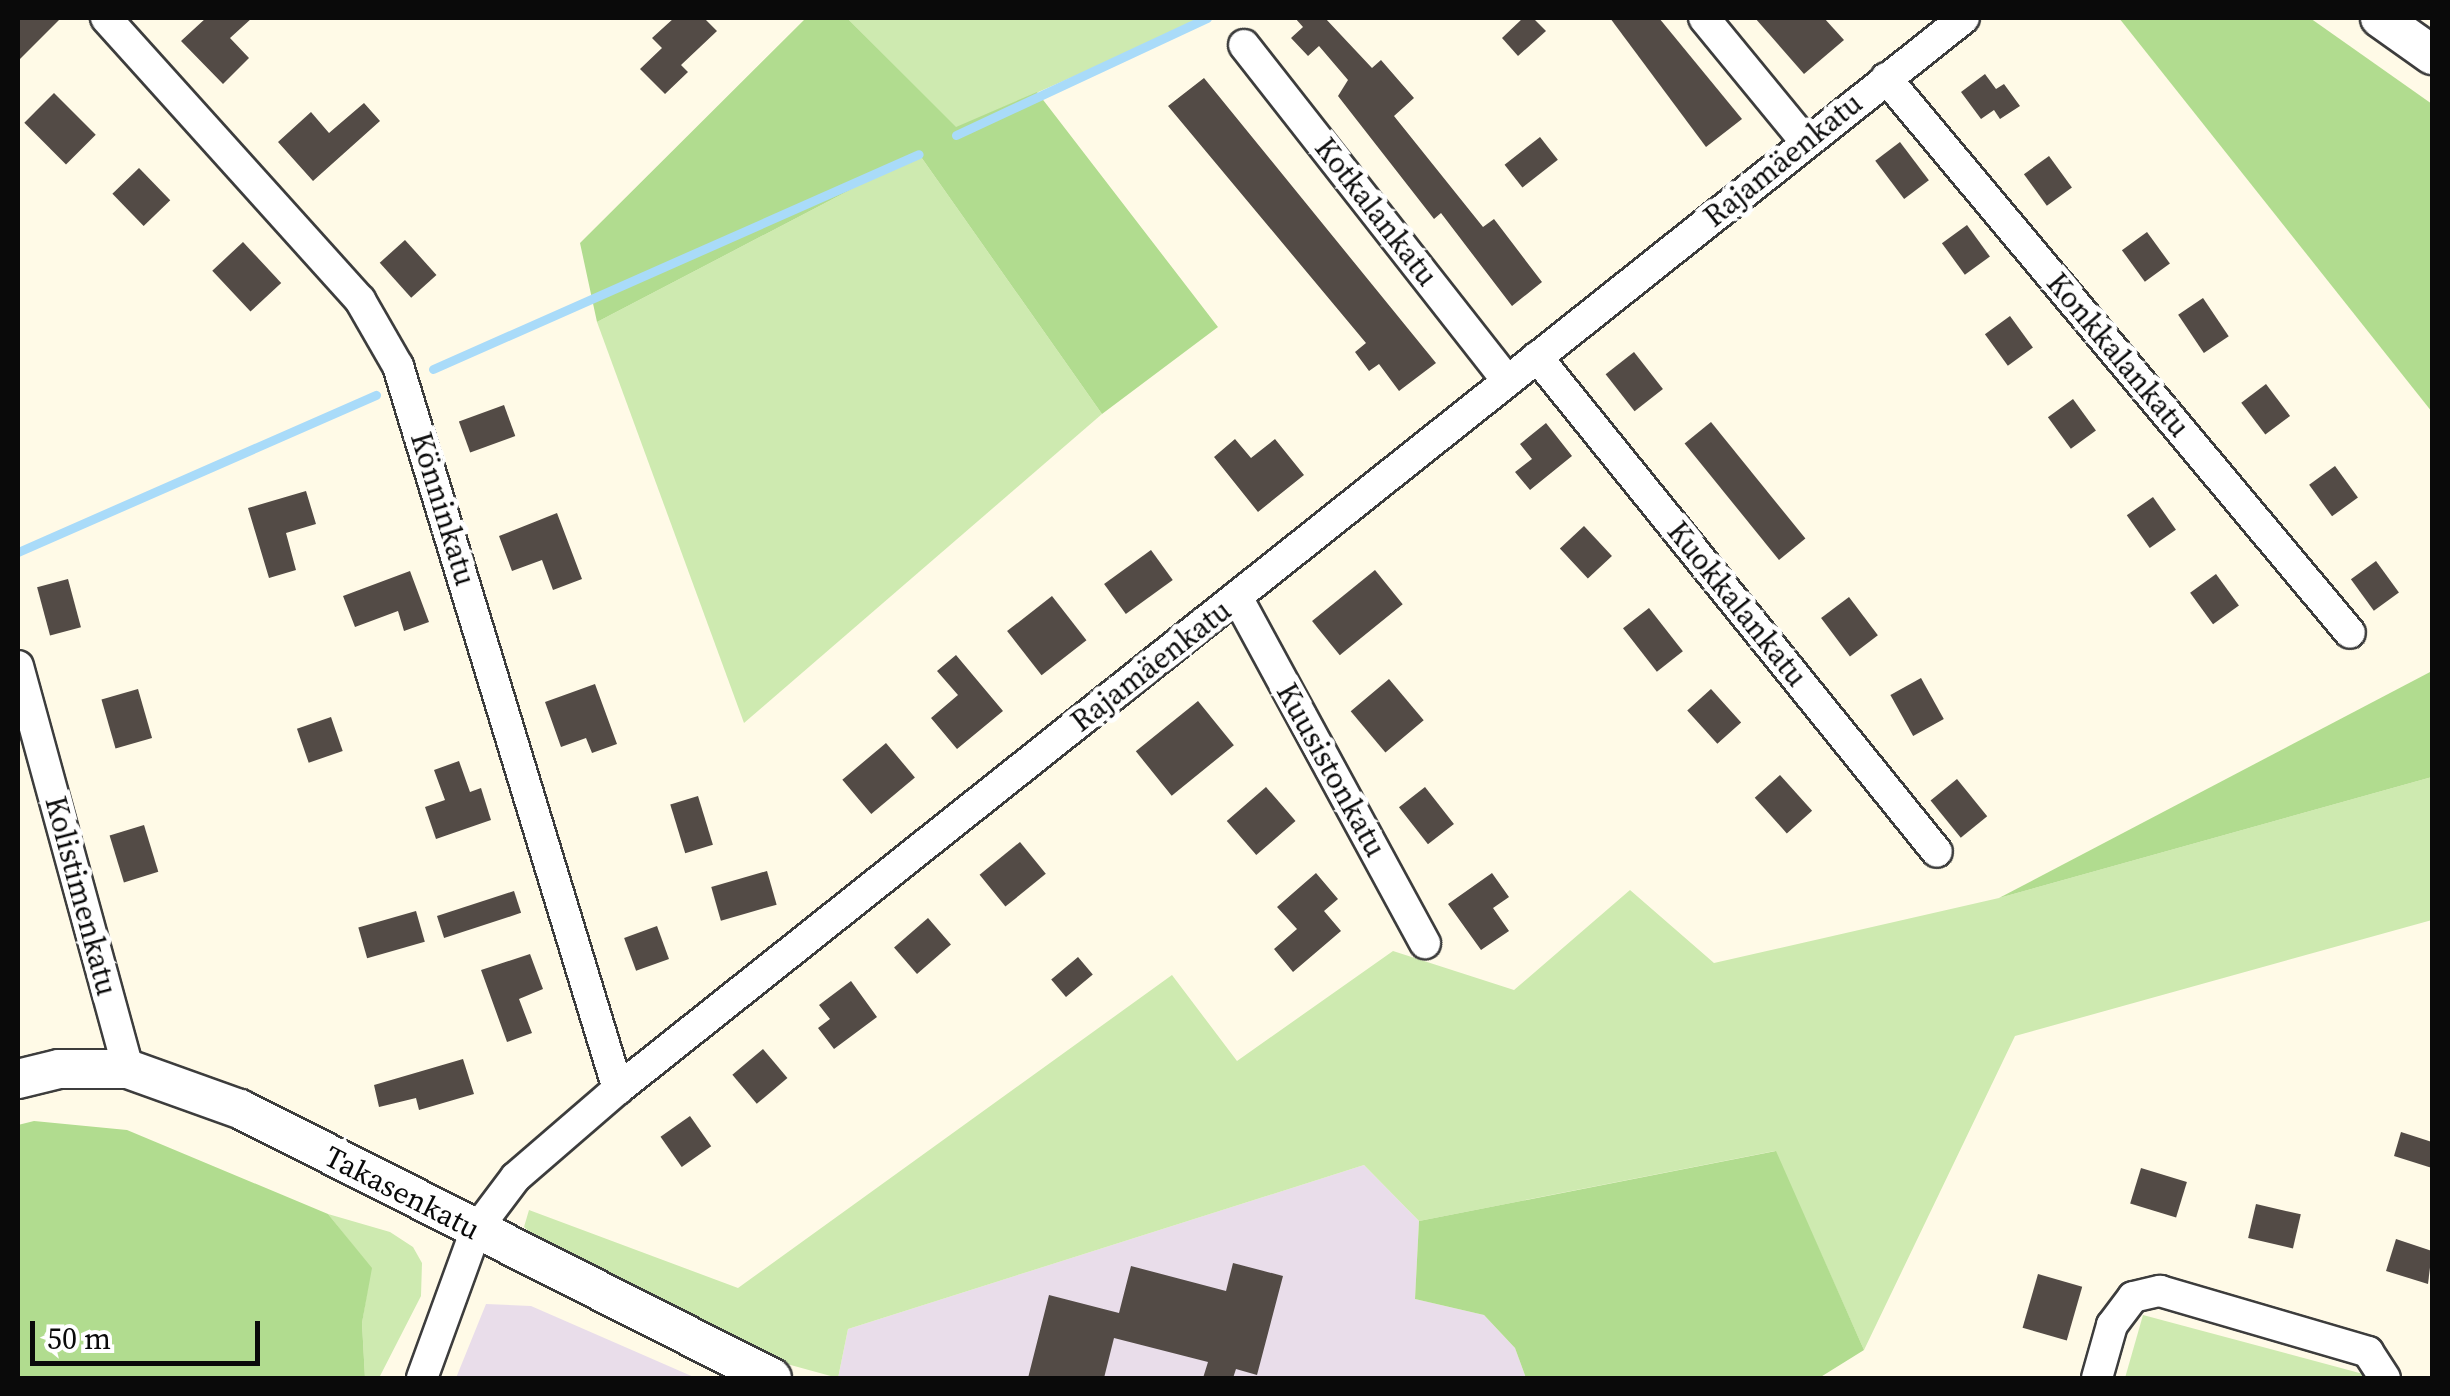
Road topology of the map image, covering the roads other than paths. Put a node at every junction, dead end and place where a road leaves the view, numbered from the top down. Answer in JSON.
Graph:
{"nodes":[{"id":1,"x":106,"y":18,"type":"edge"},
{"id":2,"x":1704,"y":18,"type":"edge"},
{"id":3,"x":1964,"y":18,"type":"edge"},
{"id":4,"x":2380,"y":18,"type":"edge"},
{"id":5,"x":1244,"y":44,"type":"dead end"},
{"id":6,"x":2432,"y":55,"type":"edge"},
{"id":7,"x":1886,"y":78,"type":"junction"},
{"id":8,"x":1806,"y":141,"type":"junction"},
{"id":9,"x":1537,"y":357,"type":"junction"},
{"id":10,"x":1507,"y":380,"type":"junction"},
{"id":11,"x":1237,"y":597,"type":"junction"},
{"id":12,"x":2350,"y":633,"type":"dead end"},
{"id":13,"x":18,"y":666,"type":"edge"},
{"id":14,"x":1937,"y":852,"type":"dead end"},
{"id":15,"x":1424,"y":943,"type":"dead end"},
{"id":16,"x":128,"y":1069,"type":"junction"},
{"id":17,"x":18,"y":1079,"type":"edge"},
{"id":18,"x":618,"y":1089,"type":"junction"},
{"id":19,"x":476,"y":1230,"type":"junction"},
{"id":20,"x":422,"y":1378,"type":"edge"},
{"id":21,"x":772,"y":1378,"type":"edge"},
{"id":22,"x":2098,"y":1378,"type":"edge"},
{"id":23,"x":2385,"y":1378,"type":"edge"}],
"edges":[{"from":1,"to":18,"type":"street","name":"Könninkatu"},
{"from":2,"to":8,"type":"street"},
{"from":3,"to":7,"type":"street","name":"Rajamäenkatu"},
{"from":4,"to":6,"type":"street"},
{"from":5,"to":10,"type":"street","name":"Kotkalankatu"},
{"from":7,"to":8,"type":"street","name":"Rajamäenkatu"},
{"from":7,"to":12,"type":"street","name":"Konkkalankatu"},
{"from":8,"to":9,"type":"street","name":"Rajamäenkatu"},
{"from":9,"to":10,"type":"street","name":"Rajamäenkatu"},
{"from":9,"to":14,"type":"street","name":"Kuokkalankatu"},
{"from":10,"to":11,"type":"street","name":"Rajamäenkatu"},
{"from":11,"to":15,"type":"street","name":"Kuusistonkatu"},
{"from":11,"to":18,"type":"street","name":"Rajamäenkatu"},
{"from":13,"to":16,"type":"street","name":"Kolistimenkatu"},
{"from":16,"to":17,"type":"street","name":"Takasenkatu"},
{"from":16,"to":19,"type":"street","name":"Takasenkatu"},
{"from":18,"to":19,"type":"street","name":"Rajamäenkatu"},
{"from":19,"to":20,"type":"street","name":"Rajamäenkatu"},
{"from":19,"to":21,"type":"street","name":"Takasenkatu"},
{"from":22,"to":23,"type":"street"}]}
